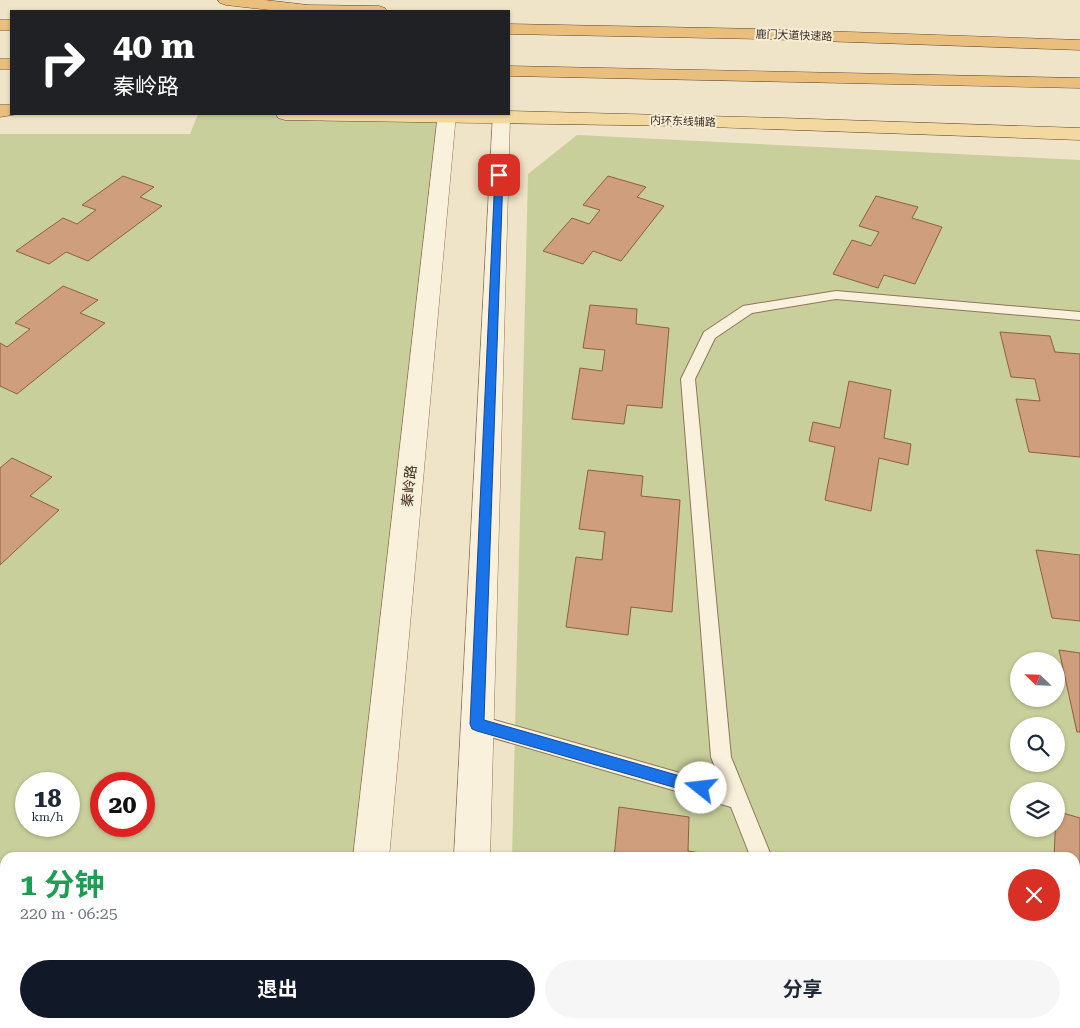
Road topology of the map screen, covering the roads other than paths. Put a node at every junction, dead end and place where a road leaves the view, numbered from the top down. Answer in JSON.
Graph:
{"nodes":[{"id":1,"x":226,"y":0,"type":"edge"},
{"id":2,"x":308,"y":10,"type":"edge"},
{"id":3,"x":510,"y":14,"type":"edge"},
{"id":4,"x":510,"y":29,"type":"edge"},
{"id":5,"x":762,"y":34,"type":"junction"},
{"id":6,"x":1080,"y":45,"type":"edge"},
{"id":7,"x":510,"y":71,"type":"edge"},
{"id":8,"x":857,"y":78,"type":"junction"},
{"id":9,"x":1080,"y":83,"type":"edge"},
{"id":10,"x":627,"y":90,"type":"dead end"},
{"id":11,"x":447,"y":115,"type":"edge"},
{"id":12,"x":474,"y":115,"type":"edge"},
{"id":13,"x":501,"y":116,"type":"junction"},
{"id":14,"x":1080,"y":134,"type":"edge"},
{"id":15,"x":1080,"y":316,"type":"edge"},
{"id":16,"x":477,"y":724,"type":"junction"},
{"id":17,"x":738,"y":799,"type":"junction"},
{"id":18,"x":372,"y":852,"type":"edge"},
{"id":19,"x":472,"y":852,"type":"edge"},
{"id":20,"x":760,"y":852,"type":"edge"}],
"edges":[{"from":1,"to":2,"type":"highway"},
{"from":3,"to":5,"type":"highway"},
{"from":4,"to":5,"type":"highway","name":"鹿门大道快速路"},
{"from":5,"to":6,"type":"highway","name":"鹿门大道快速路"},
{"from":7,"to":8,"type":"highway"},
{"from":8,"to":9,"type":"highway"},
{"from":8,"to":10,"type":"highway"},
{"from":11,"to":18,"type":"street","name":"秦岭路"},
{"from":12,"to":13,"type":"main road","name":"内环东线辅路"},
{"from":13,"to":14,"type":"main road","name":"内环东线辅路"},
{"from":13,"to":16,"type":"street"},
{"from":15,"to":17,"type":"lane"},
{"from":16,"to":17,"type":"lane"},
{"from":16,"to":19,"type":"street"},
{"from":17,"to":20,"type":"lane"}]}
